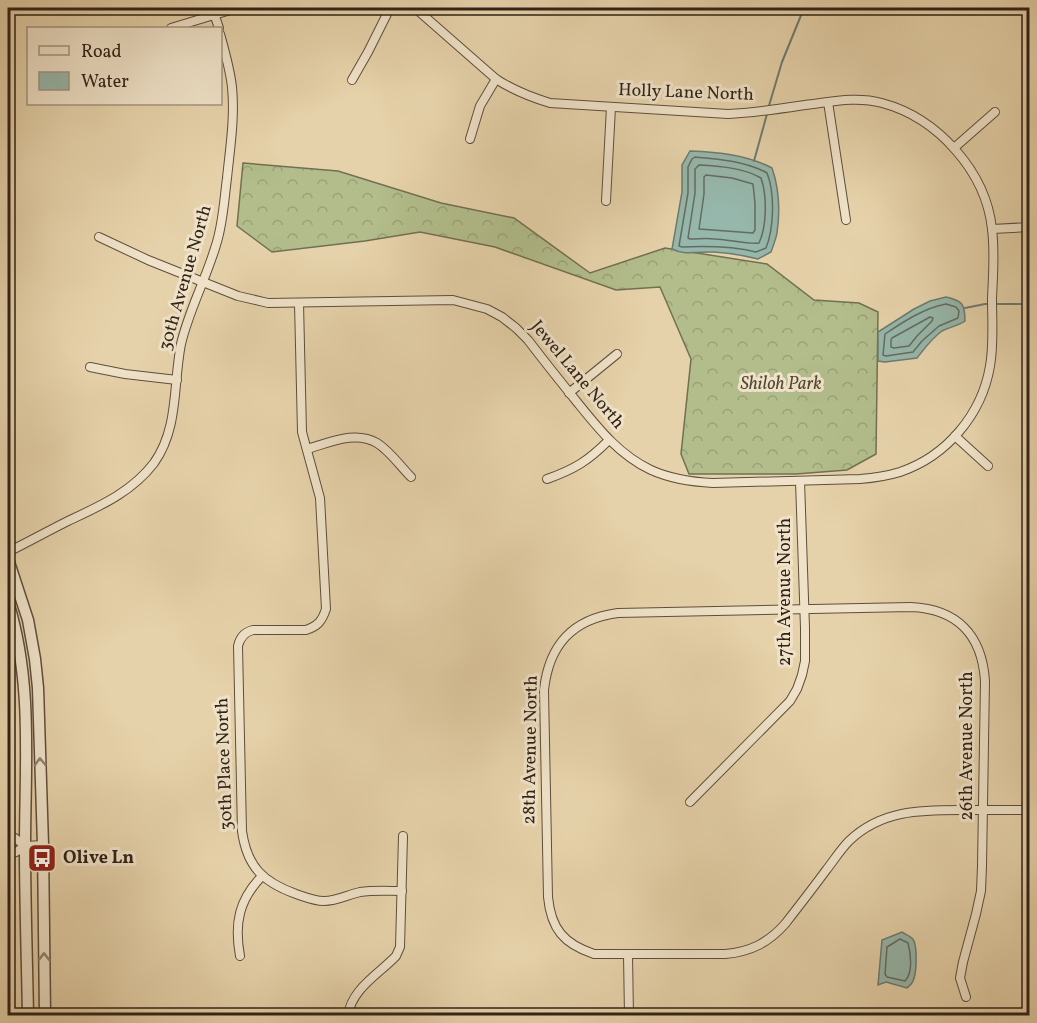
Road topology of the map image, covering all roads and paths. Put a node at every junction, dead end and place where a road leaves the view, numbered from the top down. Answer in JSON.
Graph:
{"nodes":[{"id":1,"x":237,"y":8,"type":"edge"},
{"id":2,"x":390,"y":8,"type":"edge"},
{"id":3,"x":415,"y":8,"type":"edge"},
{"id":4,"x":214,"y":11,"type":"edge"},
{"id":5,"x":174,"y":27,"type":"edge"},
{"id":6,"x":219,"y":27,"type":"edge"},
{"id":7,"x":222,"y":41,"type":"edge"},
{"id":8,"x":496,"y":79,"type":"junction"},
{"id":9,"x":351,"y":80,"type":"dead end"},
{"id":10,"x":828,"y":102,"type":"junction"},
{"id":11,"x":611,"y":107,"type":"junction"},
{"id":12,"x":995,"y":112,"type":"dead end"},
{"id":13,"x":470,"y":139,"type":"dead end"},
{"id":14,"x":954,"y":148,"type":"junction"},
{"id":15,"x":606,"y":201,"type":"dead end"},
{"id":16,"x":846,"y":220,"type":"dead end"},
{"id":17,"x":1029,"y":227,"type":"edge"},
{"id":18,"x":992,"y":228,"type":"junction"},
{"id":19,"x":99,"y":237,"type":"dead end"},
{"id":20,"x":202,"y":282,"type":"junction"},
{"id":21,"x":299,"y":303,"type":"junction"},
{"id":22,"x":617,"y":354,"type":"dead end"},
{"id":23,"x":90,"y":367,"type":"dead end"},
{"id":24,"x":177,"y":380,"type":"junction"},
{"id":25,"x":569,"y":393,"type":"junction"},
{"id":26,"x":955,"y":436,"type":"junction"},
{"id":27,"x":609,"y":440,"type":"junction"},
{"id":28,"x":306,"y":449,"type":"junction"},
{"id":29,"x":988,"y":466,"type":"dead end"},
{"id":30,"x":411,"y":477,"type":"dead end"},
{"id":31,"x":547,"y":479,"type":"dead end"},
{"id":32,"x":800,"y":481,"type":"junction"},
{"id":33,"x":8,"y":552,"type":"edge"},
{"id":34,"x":8,"y":559,"type":"edge"},
{"id":35,"x":8,"y":602,"type":"edge"},
{"id":36,"x":804,"y":610,"type":"junction"},
{"id":37,"x":690,"y":802,"type":"dead end"},
{"id":38,"x":983,"y":810,"type":"junction"},
{"id":39,"x":1029,"y":810,"type":"edge"},
{"id":40,"x":403,"y":836,"type":"dead end"},
{"id":41,"x":8,"y":839,"type":"edge"},
{"id":42,"x":25,"y":846,"type":"junction"},
{"id":43,"x":43,"y":846,"type":"junction"},
{"id":44,"x":8,"y":855,"type":"edge"},
{"id":45,"x":262,"y":876,"type":"junction"},
{"id":46,"x":402,"y":891,"type":"junction"},
{"id":47,"x":628,"y":955,"type":"junction"},
{"id":48,"x":240,"y":956,"type":"dead end"},
{"id":49,"x":966,"y":997,"type":"dead end"},
{"id":50,"x":27,"y":1016,"type":"edge"},
{"id":51,"x":45,"y":1016,"type":"edge"},
{"id":52,"x":348,"y":1016,"type":"edge"},
{"id":53,"x":629,"y":1016,"type":"edge"}],
"edges":[{"from":1,"to":4,"type":"street"},
{"from":2,"to":9,"type":"street"},
{"from":3,"to":8,"type":"street","name":"Holly Lane North"},
{"from":4,"to":5,"type":"street"},
{"from":4,"to":6,"type":"street"},
{"from":7,"to":20,"type":"street","name":"30th Avenue North"},
{"from":8,"to":11,"type":"street","name":"Holly Lane North"},
{"from":8,"to":13,"type":"street"},
{"from":10,"to":11,"type":"street","name":"Holly Lane North"},
{"from":10,"to":14,"type":"street","name":"Holly Lane North"},
{"from":10,"to":16,"type":"street"},
{"from":11,"to":15,"type":"street"},
{"from":12,"to":14,"type":"street"},
{"from":14,"to":18,"type":"street","name":"Holly Lane North"},
{"from":17,"to":18,"type":"street"},
{"from":18,"to":26,"type":"street","name":"Jewel Lane North"},
{"from":19,"to":20,"type":"street","name":"Jewel Lane North"},
{"from":20,"to":21,"type":"street","name":"Jewel Lane North"},
{"from":20,"to":24,"type":"street","name":"30th Avenue North"},
{"from":21,"to":25,"type":"street","name":"Jewel Lane North"},
{"from":21,"to":28,"type":"street"},
{"from":22,"to":25,"type":"street"},
{"from":23,"to":24,"type":"street"},
{"from":24,"to":33,"type":"street","name":"30th Avenue North"},
{"from":25,"to":27,"type":"street","name":"Jewel Lane North"},
{"from":26,"to":29,"type":"street"},
{"from":26,"to":32,"type":"street","name":"Jewel Lane North"},
{"from":27,"to":31,"type":"street"},
{"from":27,"to":32,"type":"street","name":"Jewel Lane North"},
{"from":28,"to":30,"type":"street"},
{"from":28,"to":45,"type":"street","name":"30th Place North"},
{"from":32,"to":36,"type":"street","name":"27th Avenue North"},
{"from":43,"to":34,"type":"street","one_way":true},
{"from":35,"to":42,"type":"street"},
{"from":36,"to":37,"type":"street","name":"27th Avenue North"},
{"from":36,"to":38,"type":"street","name":"26th Avenue North"},
{"from":36,"to":47,"type":"street","name":"28th Avenue North"},
{"from":38,"to":39,"type":"street","name":"28th Avenue North"},
{"from":38,"to":47,"type":"street","name":"28th Avenue North"},
{"from":38,"to":49,"type":"street","name":"26th Avenue North"},
{"from":40,"to":46,"type":"street"},
{"from":41,"to":42,"type":"street"},
{"from":42,"to":43,"type":"street"},
{"from":42,"to":44,"type":"street"},
{"from":42,"to":50,"type":"street"},
{"from":51,"to":43,"type":"street","one_way":true},
{"from":45,"to":46,"type":"street"},
{"from":45,"to":48,"type":"street"},
{"from":46,"to":52,"type":"street"},
{"from":47,"to":53,"type":"street"}]}
